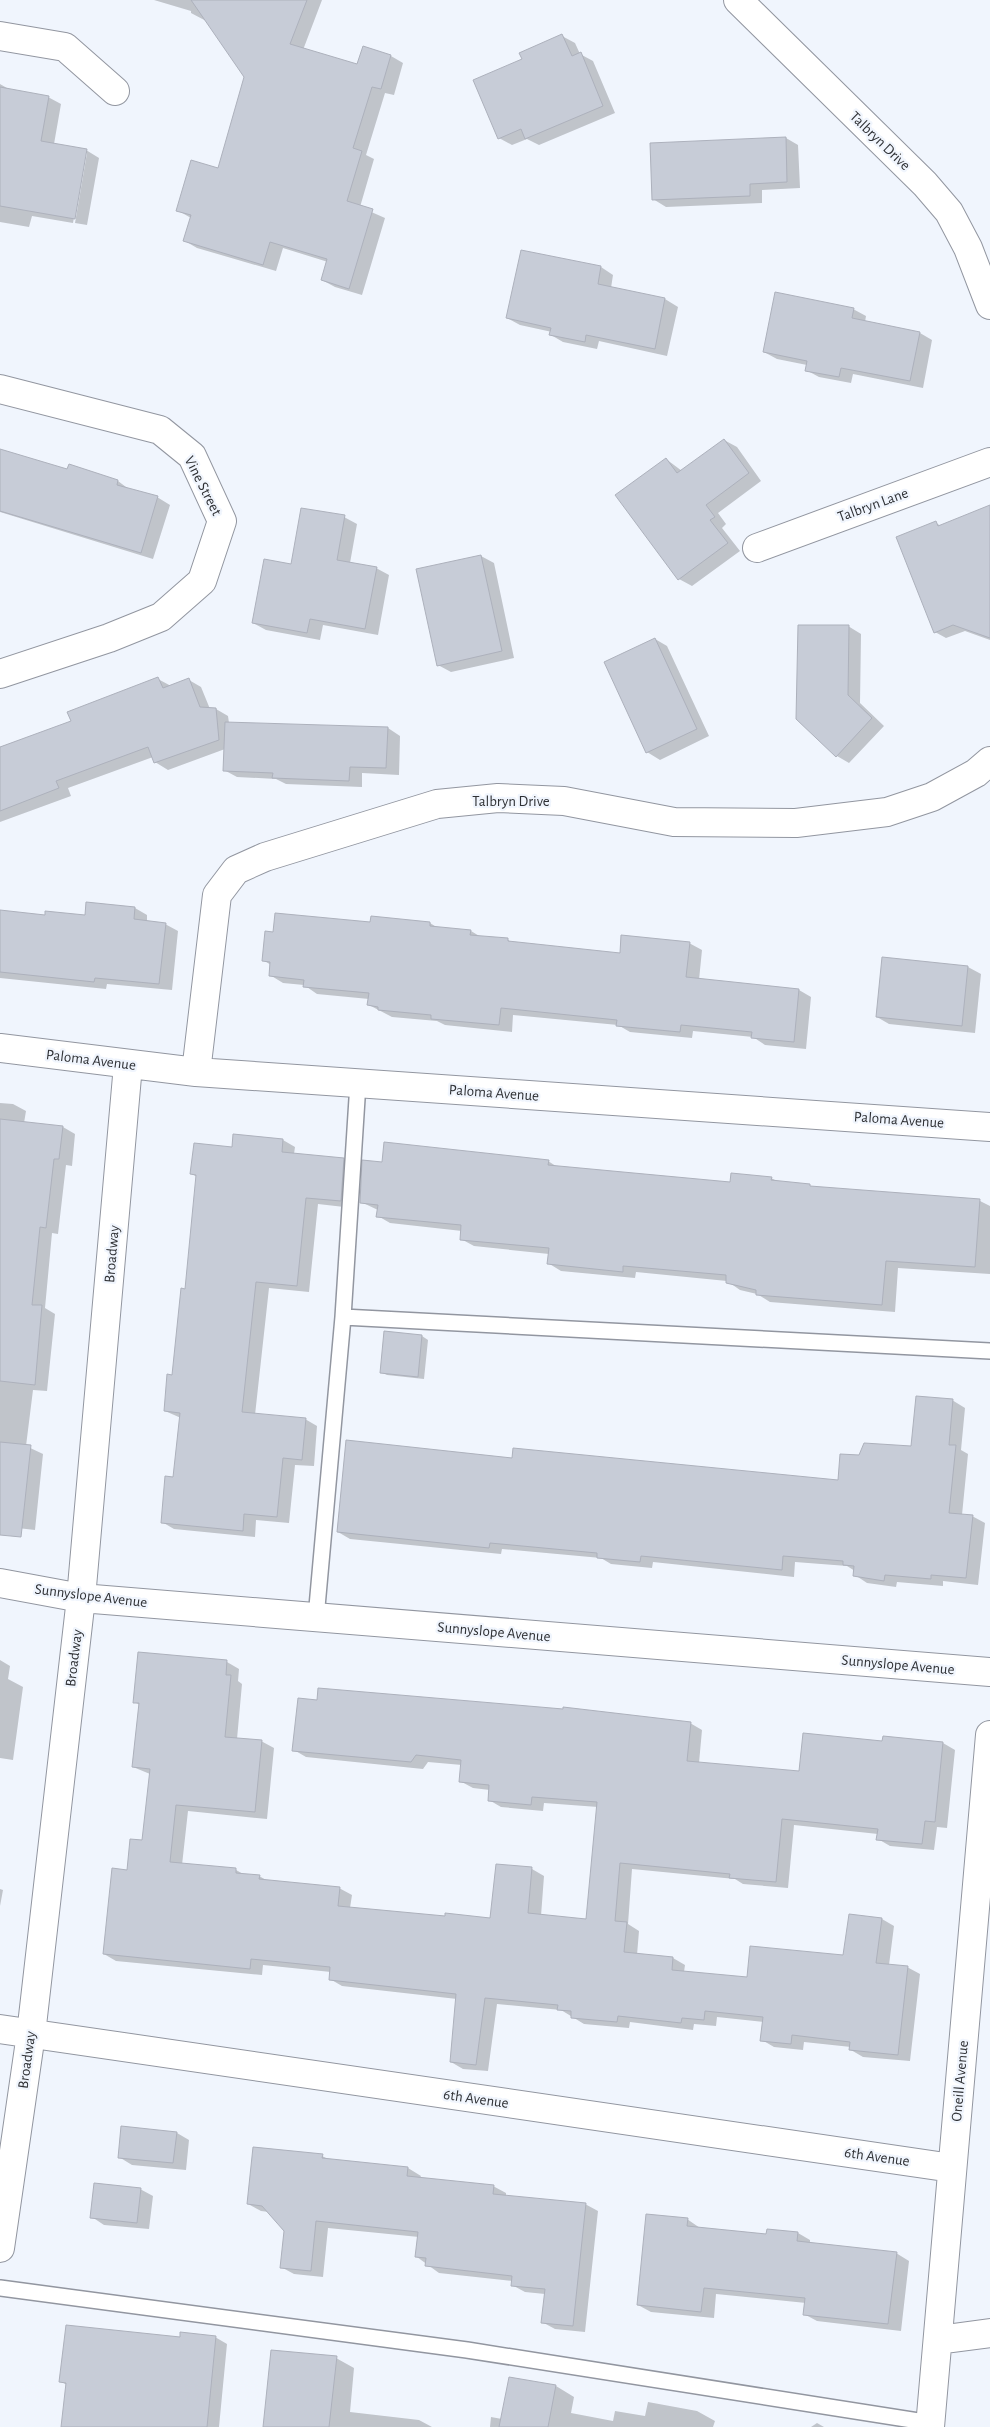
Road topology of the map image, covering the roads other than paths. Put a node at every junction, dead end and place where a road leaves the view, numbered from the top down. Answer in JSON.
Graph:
{"nodes":[{"id":1,"x":738,"y":0,"type":"edge"},
{"id":2,"x":0,"y":36,"type":"edge"},
{"id":3,"x":115,"y":91,"type":"dead end"},
{"id":4,"x":990,"y":305,"type":"edge"},
{"id":5,"x":0,"y":389,"type":"edge"},
{"id":6,"x":990,"y":462,"type":"edge"},
{"id":7,"x":757,"y":548,"type":"dead end"},
{"id":8,"x":0,"y":674,"type":"edge"},
{"id":9,"x":990,"y":761,"type":"edge"},
{"id":10,"x":0,"y":1048,"type":"edge"},
{"id":11,"x":128,"y":1065,"type":"junction"},
{"id":12,"x":196,"y":1072,"type":"junction"},
{"id":13,"x":358,"y":1083,"type":"junction"},
{"id":14,"x":990,"y":1127,"type":"edge"},
{"id":15,"x":343,"y":1317,"type":"junction"},
{"id":16,"x":990,"y":1351,"type":"edge"},
{"id":17,"x":0,"y":1583,"type":"edge"},
{"id":18,"x":81,"y":1598,"type":"junction"},
{"id":19,"x":316,"y":1618,"type":"junction"},
{"id":20,"x":990,"y":1672,"type":"edge"},
{"id":21,"x":990,"y":1735,"type":"edge"},
{"id":22,"x":0,"y":2029,"type":"edge"},
{"id":23,"x":32,"y":2034,"type":"junction"},
{"id":24,"x":952,"y":2168,"type":"junction"},
{"id":25,"x":0,"y":2248,"type":"edge"},
{"id":26,"x":0,"y":2288,"type":"edge"},
{"id":27,"x":990,"y":2333,"type":"edge"},
{"id":28,"x":938,"y":2340,"type":"junction"},
{"id":29,"x":931,"y":2425,"type":"edge"}],
"edges":[{"from":1,"to":4,"type":"street","name":"Talbryn Drive"},
{"from":2,"to":3,"type":"street"},
{"from":5,"to":8,"type":"street","name":"Vine Street"},
{"from":6,"to":7,"type":"street","name":"Talbryn Lane"},
{"from":9,"to":12,"type":"street","name":"Talbryn Drive"},
{"from":10,"to":11,"type":"street","name":"Paloma Avenue"},
{"from":11,"to":12,"type":"street","name":"Paloma Avenue"},
{"from":11,"to":18,"type":"street","name":"Broadway"},
{"from":12,"to":13,"type":"street","name":"Paloma Avenue"},
{"from":13,"to":14,"type":"street","name":"Paloma Avenue"},
{"from":13,"to":15,"type":"lane"},
{"from":15,"to":16,"type":"lane"},
{"from":15,"to":19,"type":"lane"},
{"from":17,"to":18,"type":"street","name":"Sunnyslope Avenue"},
{"from":18,"to":19,"type":"street","name":"Sunnyslope Avenue"},
{"from":18,"to":23,"type":"street","name":"Broadway"},
{"from":19,"to":20,"type":"street","name":"Sunnyslope Avenue"},
{"from":21,"to":24,"type":"street","name":"Oneill Avenue"},
{"from":22,"to":23,"type":"street","name":"6th Avenue"},
{"from":23,"to":24,"type":"street","name":"6th Avenue"},
{"from":23,"to":25,"type":"street","name":"Broadway"},
{"from":24,"to":28,"type":"street","name":"Oneill Avenue"},
{"from":26,"to":29,"type":"lane"},
{"from":27,"to":28,"type":"street"},
{"from":28,"to":29,"type":"street","name":"Oneill Avenue"}]}
